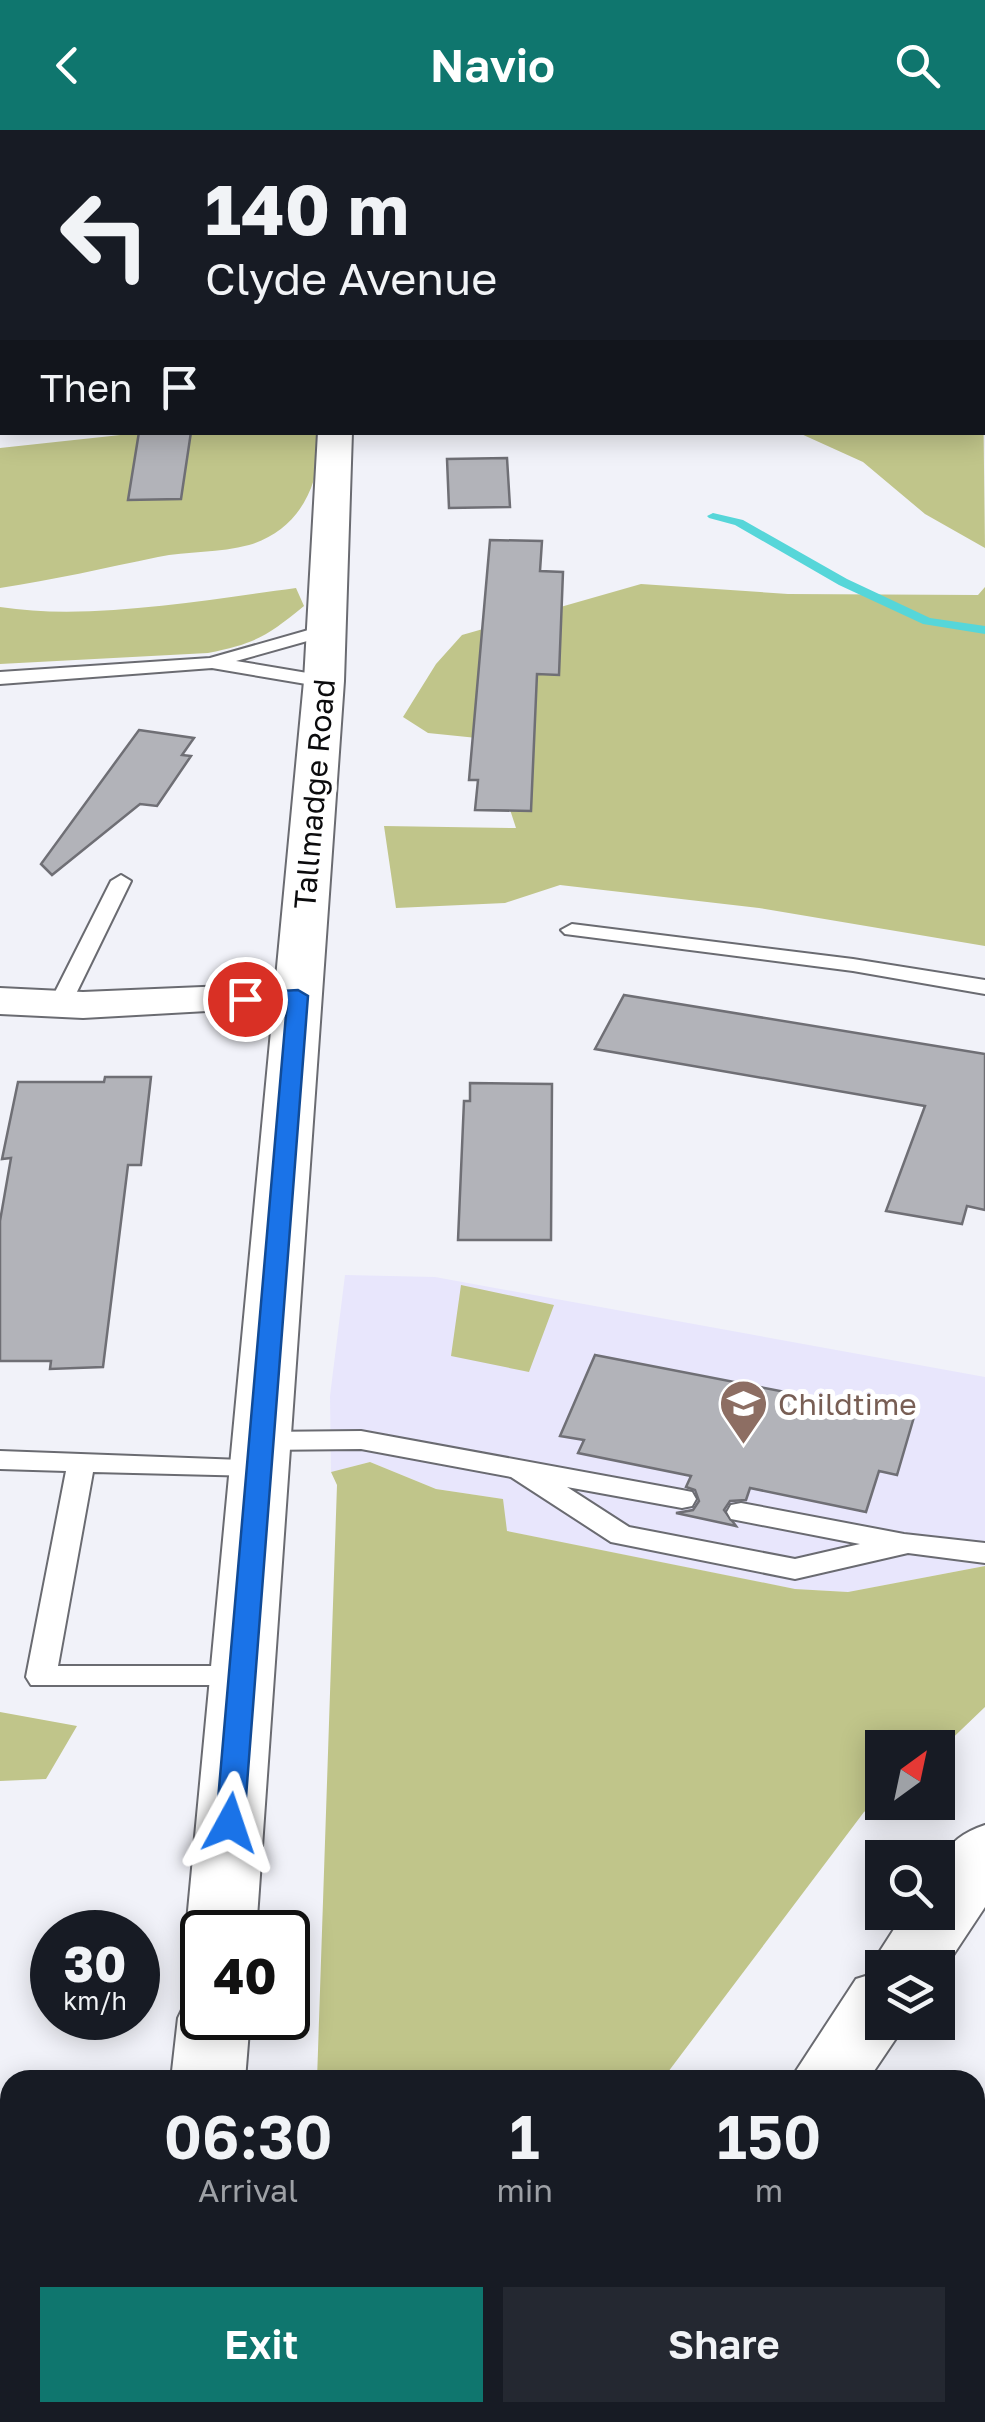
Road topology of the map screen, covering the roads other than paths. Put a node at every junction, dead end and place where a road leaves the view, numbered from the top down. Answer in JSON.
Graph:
{"nodes":[{"id":1,"x":336,"y":435,"type":"edge"},
{"id":2,"x":325,"y":656,"type":"junction"},
{"id":3,"x":212,"y":663,"type":"junction"},
{"id":4,"x":0,"y":678,"type":"edge"},
{"id":5,"x":120,"y":881,"type":"dead end"},
{"id":6,"x":572,"y":930,"type":"dead end"},
{"id":7,"x":985,"y":987,"type":"edge"},
{"id":8,"x":298,"y":996,"type":"junction"},
{"id":9,"x":0,"y":1001,"type":"edge"},
{"id":10,"x":60,"y":1004,"type":"junction"},
{"id":11,"x":260,"y":1454,"type":"junction"},
{"id":12,"x":0,"y":1460,"type":"edge"},
{"id":13,"x":81,"y":1464,"type":"junction"},
{"id":14,"x":519,"y":1469,"type":"junction"},
{"id":15,"x":682,"y":1499,"type":"dead end"},
{"id":16,"x":741,"y":1512,"type":"dead end"},
{"id":17,"x":908,"y":1544,"type":"junction"},
{"id":18,"x":985,"y":1553,"type":"edge"},
{"id":19,"x":242,"y":1677,"type":"junction"},
{"id":20,"x":985,"y":1852,"type":"edge"},
{"id":21,"x":222,"y":1910,"type":"edge"},
{"id":22,"x":917,"y":1950,"type":"edge"},
{"id":23,"x":865,"y":2025,"type":"edge"},
{"id":24,"x":212,"y":2040,"type":"edge"},
{"id":25,"x":209,"y":2070,"type":"edge"},
{"id":26,"x":834,"y":2070,"type":"edge"}],
"edges":[{"from":1,"to":2,"type":"street","name":"Tallmadge Road"},
{"from":2,"to":3,"type":"lane"},
{"from":2,"to":3,"type":"lane"},
{"from":2,"to":8,"type":"street","name":"Tallmadge Road"},
{"from":3,"to":4,"type":"lane"},
{"from":5,"to":10,"type":"lane"},
{"from":6,"to":7,"type":"lane"},
{"from":8,"to":10,"type":"street"},
{"from":8,"to":11,"type":"street","name":"Tallmadge Road"},
{"from":9,"to":10,"type":"street"},
{"from":11,"to":13,"type":"lane"},
{"from":11,"to":14,"type":"lane"},
{"from":11,"to":19,"type":"street","name":"Tallmadge Road"},
{"from":12,"to":13,"type":"lane"},
{"from":13,"to":19,"type":"lane"},
{"from":14,"to":15,"type":"lane"},
{"from":14,"to":17,"type":"lane"},
{"from":16,"to":17,"type":"lane"},
{"from":17,"to":18,"type":"lane"},
{"from":19,"to":21,"type":"street","name":"Tallmadge Road"},
{"from":20,"to":22,"type":"street"},
{"from":23,"to":26,"type":"street"},
{"from":24,"to":25,"type":"street"}]}
